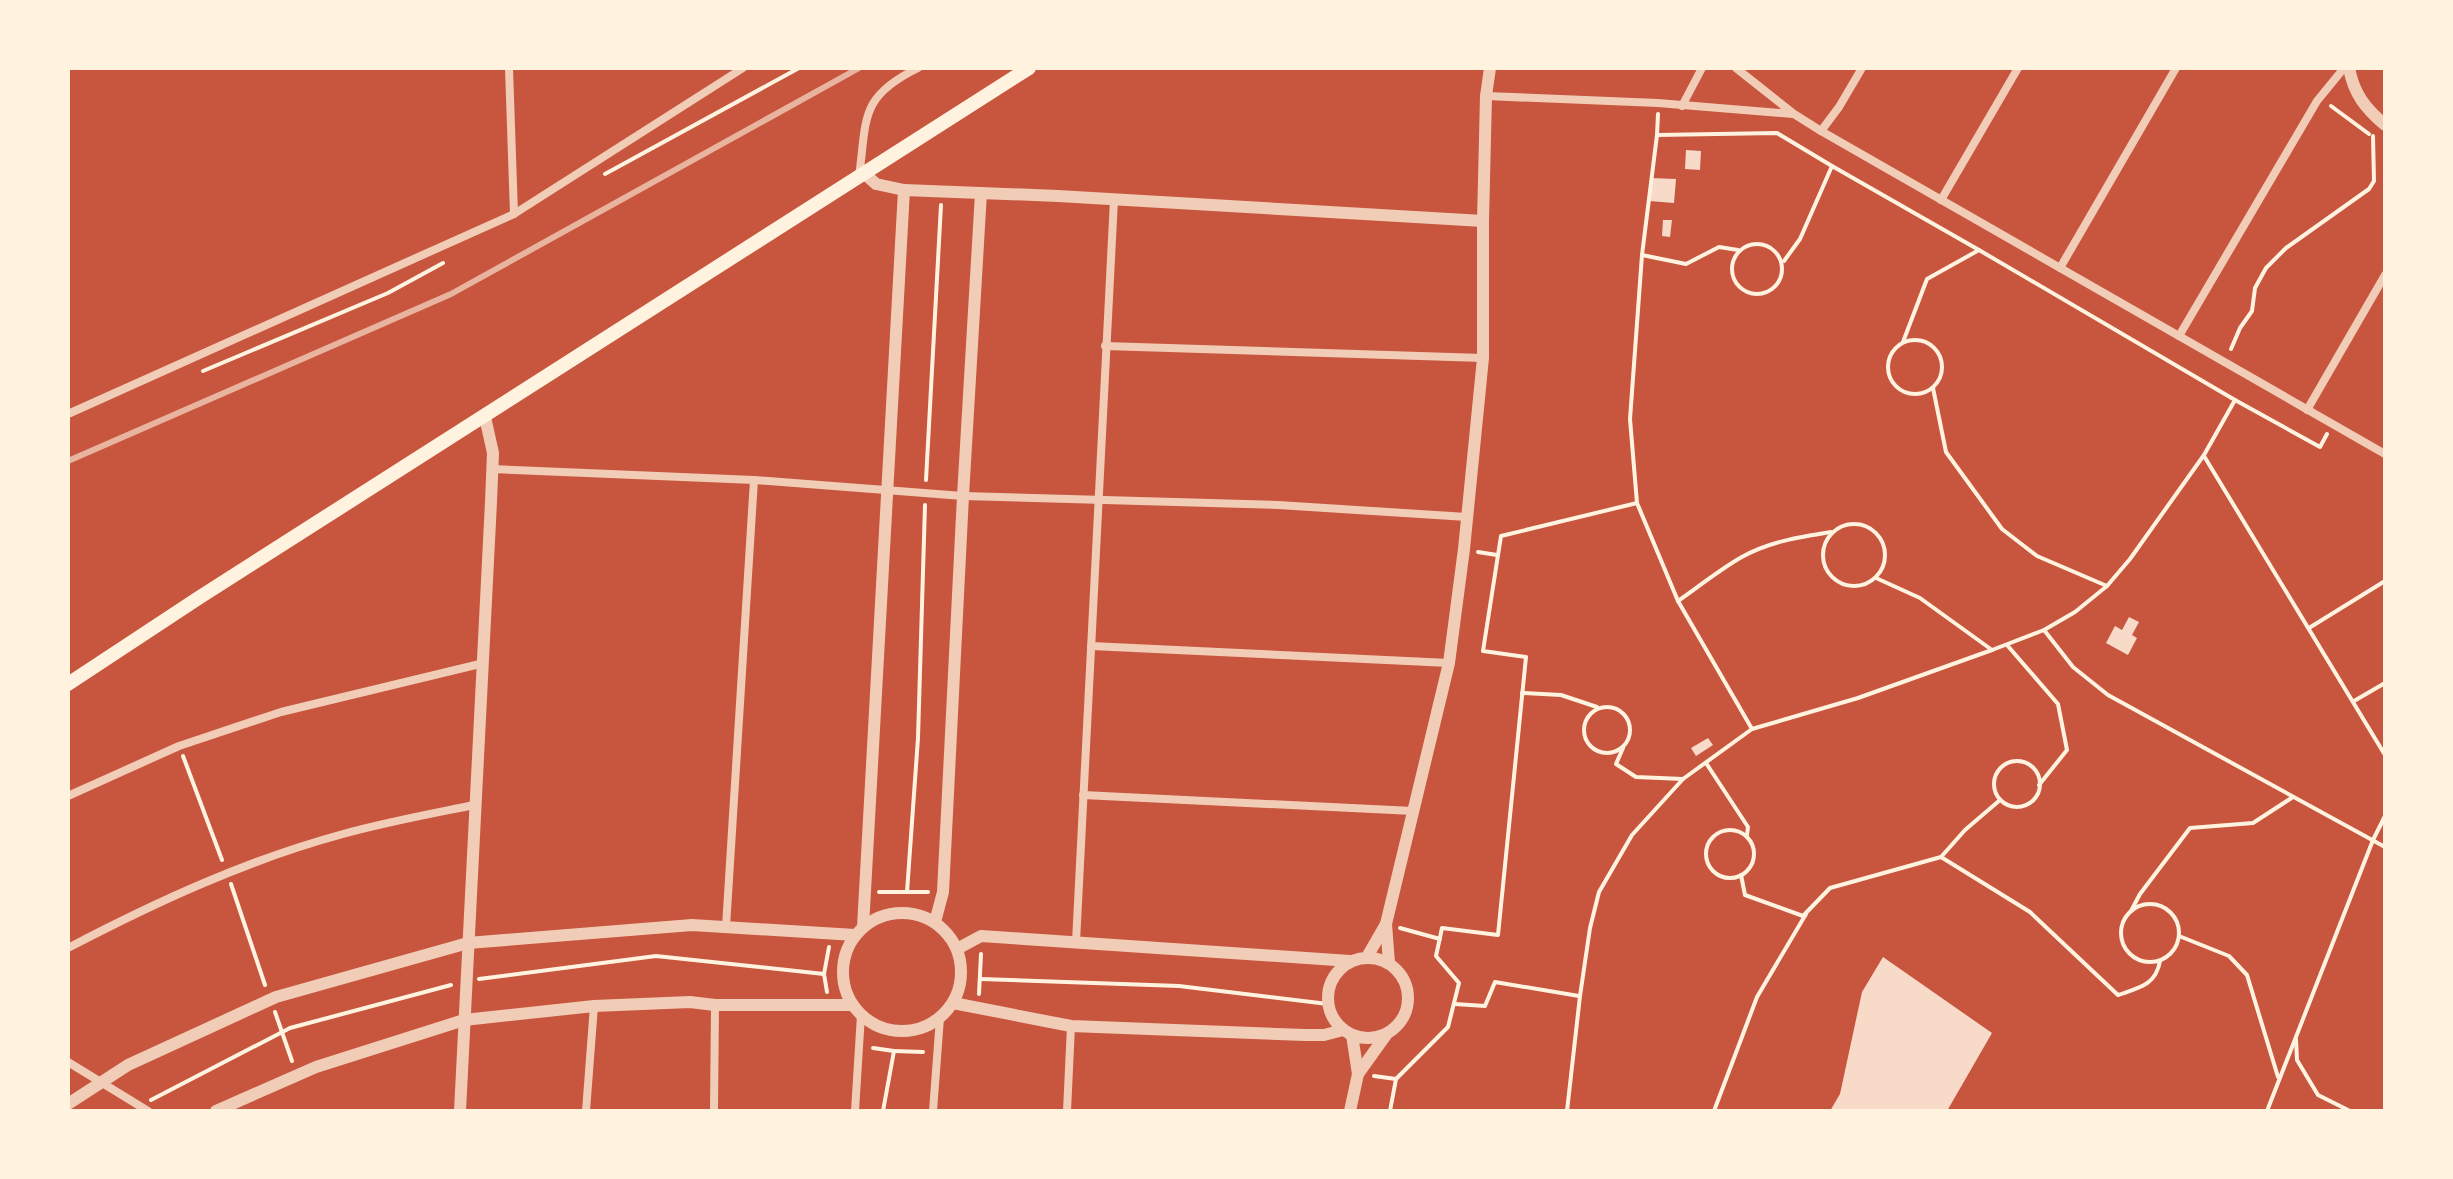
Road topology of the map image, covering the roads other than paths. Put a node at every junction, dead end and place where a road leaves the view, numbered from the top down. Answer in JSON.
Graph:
{"nodes":[{"id":1,"x":509,"y":68,"type":"edge"},
{"id":2,"x":743,"y":68,"type":"edge"},
{"id":3,"x":918,"y":68,"type":"edge"},
{"id":4,"x":1029,"y":68,"type":"edge"},
{"id":5,"x":1490,"y":68,"type":"edge"},
{"id":6,"x":1702,"y":68,"type":"edge"},
{"id":7,"x":1736,"y":68,"type":"edge"},
{"id":8,"x":1862,"y":68,"type":"edge"},
{"id":9,"x":2018,"y":68,"type":"edge"},
{"id":10,"x":2176,"y":68,"type":"edge"},
{"id":11,"x":2346,"y":68,"type":"edge"},
{"id":12,"x":1486,"y":96,"type":"junction"},
{"id":13,"x":1682,"y":106,"type":"junction"},
{"id":14,"x":1794,"y":114,"type":"junction"},
{"id":15,"x":2385,"y":125,"type":"edge"},
{"id":16,"x":1821,"y":131,"type":"junction"},
{"id":17,"x":862,"y":176,"type":"junction"},
{"id":18,"x":904,"y":190,"type":"junction"},
{"id":19,"x":981,"y":193,"type":"junction"},
{"id":20,"x":1114,"y":200,"type":"junction"},
{"id":21,"x":1941,"y":200,"type":"junction"},
{"id":22,"x":514,"y":214,"type":"junction"},
{"id":23,"x":1483,"y":221,"type":"junction"},
{"id":24,"x":2060,"y":268,"type":"junction"},
{"id":25,"x":2385,"y":275,"type":"edge"},
{"id":26,"x":2179,"y":336,"type":"junction"},
{"id":27,"x":1105,"y":346,"type":"junction"},
{"id":28,"x":1483,"y":358,"type":"junction"},
{"id":29,"x":2307,"y":410,"type":"junction"},
{"id":30,"x":68,"y":414,"type":"edge"},
{"id":31,"x":485,"y":417,"type":"junction"},
{"id":32,"x":2385,"y":454,"type":"edge"},
{"id":33,"x":492,"y":469,"type":"junction"},
{"id":34,"x":754,"y":480,"type":"junction"},
{"id":35,"x":887,"y":492,"type":"junction"},
{"id":36,"x":963,"y":496,"type":"junction"},
{"id":37,"x":1099,"y":501,"type":"junction"},
{"id":38,"x":1467,"y":517,"type":"junction"},
{"id":39,"x":1091,"y":646,"type":"junction"},
{"id":40,"x":484,"y":663,"type":"junction"},
{"id":41,"x":1449,"y":663,"type":"junction"},
{"id":42,"x":68,"y":684,"type":"edge"},
{"id":43,"x":1083,"y":795,"type":"junction"},
{"id":44,"x":68,"y":796,"type":"edge"},
{"id":45,"x":474,"y":805,"type":"junction"},
{"id":46,"x":1413,"y":811,"type":"junction"},
{"id":47,"x":935,"y":922,"type":"junction"},
{"id":48,"x":1386,"y":924,"type":"junction"},
{"id":49,"x":726,"y":927,"type":"junction"},
{"id":50,"x":859,"y":931,"type":"junction"},
{"id":51,"x":1076,"y":942,"type":"junction"},
{"id":52,"x":468,"y":943,"type":"junction"},
{"id":53,"x":68,"y":948,"type":"edge"},
{"id":54,"x":957,"y":949,"type":"junction"},
{"id":55,"x":1367,"y":957,"type":"junction"},
{"id":56,"x":1350,"y":961,"type":"junction"},
{"id":57,"x":1389,"y":963,"type":"junction"},
{"id":58,"x":953,"y":1003,"type":"junction"},
{"id":59,"x":715,"y":1005,"type":"junction"},
{"id":60,"x":594,"y":1006,"type":"junction"},
{"id":61,"x":856,"y":1010,"type":"junction"},
{"id":62,"x":940,"y":1018,"type":"junction"},
{"id":63,"x":464,"y":1020,"type":"junction"},
{"id":64,"x":1071,"y":1026,"type":"junction"},
{"id":65,"x":1348,"y":1032,"type":"junction"},
{"id":66,"x":1386,"y":1035,"type":"junction"},
{"id":67,"x":68,"y":1062,"type":"edge"},
{"id":68,"x":1358,"y":1074,"type":"junction"},
{"id":69,"x":99,"y":1083,"type":"junction"},
{"id":70,"x":68,"y":1104,"type":"edge"},
{"id":71,"x":148,"y":1111,"type":"edge"},
{"id":72,"x":216,"y":1111,"type":"edge"},
{"id":73,"x":460,"y":1111,"type":"edge"},
{"id":74,"x":586,"y":1111,"type":"edge"},
{"id":75,"x":714,"y":1111,"type":"edge"},
{"id":76,"x":855,"y":1111,"type":"edge"},
{"id":77,"x":933,"y":1111,"type":"edge"},
{"id":78,"x":1067,"y":1111,"type":"edge"},
{"id":79,"x":1350,"y":1111,"type":"edge"}],
"edges":[{"from":1,"to":22,"type":"street"},
{"from":2,"to":22,"type":"street"},
{"from":3,"to":17,"type":"street"},
{"from":4,"to":17,"type":"main road"},
{"from":5,"to":12,"type":"street"},
{"from":6,"to":13,"type":"street"},
{"from":7,"to":14,"type":"street"},
{"from":8,"to":16,"type":"street"},
{"from":9,"to":21,"type":"street"},
{"from":10,"to":24,"type":"street"},
{"from":11,"to":15,"type":"street"},
{"from":11,"to":26,"type":"street"},
{"from":12,"to":13,"type":"street"},
{"from":12,"to":23,"type":"street"},
{"from":13,"to":14,"type":"street"},
{"from":14,"to":16,"type":"street"},
{"from":16,"to":21,"type":"street"},
{"from":17,"to":18,"type":"street"},
{"from":17,"to":31,"type":"main road"},
{"from":18,"to":19,"type":"street"},
{"from":18,"to":35,"type":"street"},
{"from":19,"to":20,"type":"street"},
{"from":19,"to":36,"type":"street"},
{"from":20,"to":23,"type":"street"},
{"from":20,"to":27,"type":"street"},
{"from":21,"to":24,"type":"street"},
{"from":22,"to":30,"type":"street"},
{"from":23,"to":28,"type":"street"},
{"from":24,"to":26,"type":"street"},
{"from":25,"to":29,"type":"street"},
{"from":26,"to":29,"type":"street"},
{"from":27,"to":28,"type":"street"},
{"from":27,"to":37,"type":"street"},
{"from":28,"to":38,"type":"street"},
{"from":29,"to":32,"type":"street"},
{"from":31,"to":33,"type":"street"},
{"from":31,"to":42,"type":"main road"},
{"from":33,"to":34,"type":"street"},
{"from":33,"to":40,"type":"street"},
{"from":34,"to":35,"type":"street"},
{"from":34,"to":49,"type":"street"},
{"from":35,"to":36,"type":"street"},
{"from":35,"to":50,"type":"street"},
{"from":36,"to":37,"type":"street"},
{"from":36,"to":47,"type":"street"},
{"from":37,"to":38,"type":"street"},
{"from":37,"to":39,"type":"street"},
{"from":38,"to":41,"type":"street"},
{"from":39,"to":41,"type":"street"},
{"from":39,"to":43,"type":"street"},
{"from":40,"to":44,"type":"street"},
{"from":40,"to":45,"type":"street"},
{"from":41,"to":46,"type":"street"},
{"from":43,"to":46,"type":"street"},
{"from":43,"to":51,"type":"street"},
{"from":45,"to":52,"type":"street"},
{"from":45,"to":53,"type":"street"},
{"from":46,"to":48,"type":"street"},
{"from":47,"to":50,"type":"street"},
{"from":47,"to":54,"type":"street"},
{"from":48,"to":55,"type":"street"},
{"from":48,"to":57,"type":"street"},
{"from":49,"to":50,"type":"street"},
{"from":49,"to":52,"type":"street"},
{"from":50,"to":61,"type":"street"},
{"from":51,"to":54,"type":"street"},
{"from":51,"to":56,"type":"street"},
{"from":52,"to":63,"type":"street"},
{"from":52,"to":69,"type":"street"},
{"from":54,"to":58,"type":"street"},
{"from":55,"to":56,"type":"street"},
{"from":55,"to":57,"type":"street"},
{"from":56,"to":65,"type":"street"},
{"from":57,"to":66,"type":"street"},
{"from":58,"to":62,"type":"street"},
{"from":58,"to":64,"type":"street"},
{"from":59,"to":60,"type":"street"},
{"from":59,"to":61,"type":"street"},
{"from":59,"to":75,"type":"street"},
{"from":60,"to":63,"type":"street"},
{"from":60,"to":74,"type":"street"},
{"from":61,"to":62,"type":"street"},
{"from":61,"to":76,"type":"street"},
{"from":62,"to":77,"type":"street"},
{"from":63,"to":72,"type":"street"},
{"from":63,"to":73,"type":"street"},
{"from":64,"to":65,"type":"street"},
{"from":64,"to":78,"type":"street"},
{"from":65,"to":66,"type":"street"},
{"from":65,"to":68,"type":"street"},
{"from":66,"to":68,"type":"street"},
{"from":67,"to":69,"type":"street"},
{"from":68,"to":79,"type":"street"},
{"from":69,"to":70,"type":"street"},
{"from":69,"to":71,"type":"street"}]}
